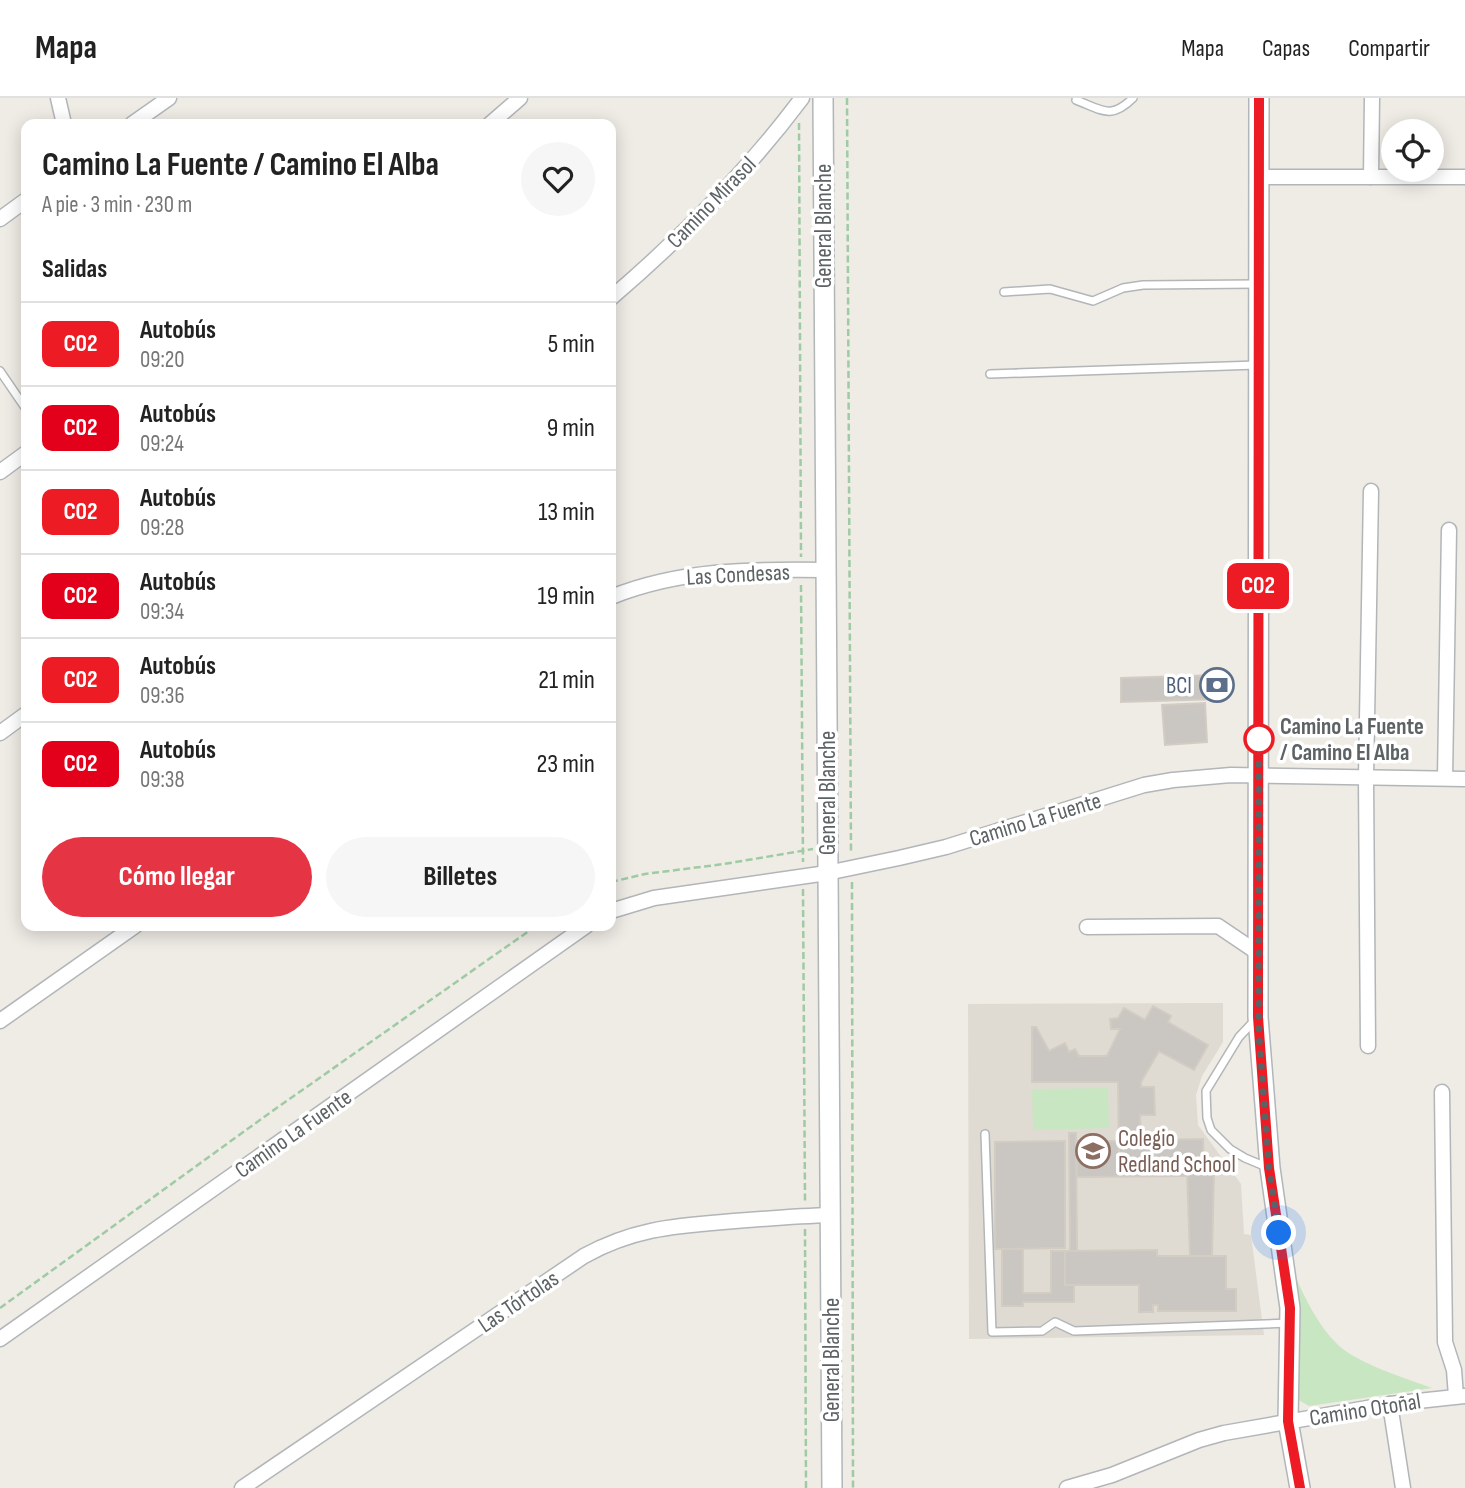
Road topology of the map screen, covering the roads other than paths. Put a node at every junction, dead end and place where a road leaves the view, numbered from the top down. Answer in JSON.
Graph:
{"nodes":[{"id":1,"x":58,"y":98,"type":"edge"},
{"id":2,"x":169,"y":98,"type":"edge"},
{"id":3,"x":520,"y":98,"type":"edge"},
{"id":4,"x":823,"y":98,"type":"edge"},
{"id":5,"x":1133,"y":98,"type":"edge"},
{"id":6,"x":1259,"y":98,"type":"edge"},
{"id":7,"x":1372,"y":98,"type":"edge"},
{"id":8,"x":1076,"y":100,"type":"dead end"},
{"id":9,"x":800,"y":101,"type":"edge"},
{"id":10,"x":63,"y":119,"type":"edge"},
{"id":11,"x":139,"y":119,"type":"edge"},
{"id":12,"x":496,"y":119,"type":"edge"},
{"id":13,"x":1258,"y":177,"type":"junction"},
{"id":14,"x":1371,"y":177,"type":"junction"},
{"id":15,"x":1465,"y":177,"type":"edge"},
{"id":16,"x":21,"y":204,"type":"edge"},
{"id":17,"x":0,"y":219,"type":"edge"},
{"id":18,"x":1257,"y":284,"type":"junction"},
{"id":19,"x":1004,"y":292,"type":"dead end"},
{"id":20,"x":616,"y":294,"type":"edge"},
{"id":21,"x":1258,"y":365,"type":"junction"},
{"id":22,"x":0,"y":371,"type":"edge"},
{"id":23,"x":990,"y":374,"type":"dead end"},
{"id":24,"x":21,"y":402,"type":"edge"},
{"id":25,"x":21,"y":457,"type":"edge"},
{"id":26,"x":0,"y":472,"type":"edge"},
{"id":27,"x":1371,"y":491,"type":"dead end"},
{"id":28,"x":1449,"y":530,"type":"dead end"},
{"id":29,"x":826,"y":570,"type":"junction"},
{"id":30,"x":616,"y":595,"type":"edge"},
{"id":31,"x":21,"y":718,"type":"edge"},
{"id":32,"x":0,"y":733,"type":"edge"},
{"id":33,"x":1259,"y":775,"type":"junction"},
{"id":34,"x":1366,"y":778,"type":"junction"},
{"id":35,"x":1445,"y":779,"type":"junction"},
{"id":36,"x":1465,"y":779,"type":"edge"},
{"id":37,"x":827,"y":873,"type":"junction"},
{"id":38,"x":616,"y":909,"type":"edge"},
{"id":39,"x":1087,"y":927,"type":"dead end"},
{"id":40,"x":128,"y":931,"type":"edge"},
{"id":41,"x":579,"y":931,"type":"edge"},
{"id":42,"x":1258,"y":953,"type":"junction"},
{"id":43,"x":1258,"y":1017,"type":"junction"},
{"id":44,"x":0,"y":1021,"type":"edge"},
{"id":45,"x":1368,"y":1046,"type":"dead end"},
{"id":46,"x":1442,"y":1091,"type":"dead end"},
{"id":47,"x":985,"y":1135,"type":"dead end"},
{"id":48,"x":1269,"y":1168,"type":"junction"},
{"id":49,"x":831,"y":1215,"type":"junction"},
{"id":50,"x":1290,"y":1323,"type":"junction"},
{"id":51,"x":0,"y":1339,"type":"edge"},
{"id":52,"x":1461,"y":1396,"type":"edge"},
{"id":53,"x":1390,"y":1404,"type":"junction"},
{"id":54,"x":1288,"y":1421,"type":"junction"},
{"id":55,"x":242,"y":1488,"type":"edge"},
{"id":56,"x":832,"y":1488,"type":"edge"},
{"id":57,"x":1067,"y":1488,"type":"edge"},
{"id":58,"x":1300,"y":1488,"type":"edge"},
{"id":59,"x":1403,"y":1488,"type":"edge"}],
"edges":[{"from":1,"to":10,"type":"street"},
{"from":2,"to":11,"type":"street"},
{"from":3,"to":12,"type":"street"},
{"from":4,"to":29,"type":"main road","name":"General Blanche"},
{"from":5,"to":8,"type":"lane"},
{"from":6,"to":13,"type":"main road"},
{"from":7,"to":14,"type":"street"},
{"from":9,"to":20,"type":"street","name":"Camino Mirasol"},
{"from":13,"to":14,"type":"street"},
{"from":13,"to":18,"type":"main road"},
{"from":14,"to":15,"type":"street"},
{"from":16,"to":17,"type":"street"},
{"from":18,"to":19,"type":"lane"},
{"from":18,"to":21,"type":"main road"},
{"from":21,"to":23,"type":"lane"},
{"from":21,"to":33,"type":"main road"},
{"from":22,"to":24,"type":"lane"},
{"from":25,"to":26,"type":"street"},
{"from":27,"to":34,"type":"street"},
{"from":28,"to":35,"type":"street"},
{"from":29,"to":30,"type":"street","name":"Las Condesas"},
{"from":29,"to":37,"type":"main road","name":"General Blanche"},
{"from":31,"to":32,"type":"street"},
{"from":33,"to":34,"type":"street","name":"Camino La Fuente"},
{"from":33,"to":37,"type":"street","name":"Camino La Fuente"},
{"from":33,"to":42,"type":"main road"},
{"from":34,"to":35,"type":"street","name":"Camino La Fuente"},
{"from":34,"to":45,"type":"street"},
{"from":35,"to":36,"type":"street","name":"Camino La Fuente"},
{"from":37,"to":38,"type":"street","name":"Camino La Fuente"},
{"from":37,"to":49,"type":"main road","name":"General Blanche"},
{"from":39,"to":42,"type":"street"},
{"from":40,"to":44,"type":"street"},
{"from":41,"to":51,"type":"street","name":"Camino La Fuente"},
{"from":42,"to":43,"type":"main road"},
{"from":43,"to":48,"type":"main road"},
{"from":43,"to":48,"type":"lane"},
{"from":46,"to":52,"type":"street"},
{"from":47,"to":50,"type":"lane"},
{"from":48,"to":50,"type":"main road"},
{"from":49,"to":55,"type":"street","name":"Las Tórtolas"},
{"from":49,"to":56,"type":"main road","name":"General Blanche"},
{"from":50,"to":54,"type":"main road"},
{"from":52,"to":53,"type":"street","name":"Camino Otoñal"},
{"from":53,"to":54,"type":"street","name":"Camino Otoñal"},
{"from":53,"to":59,"type":"street"},
{"from":54,"to":57,"type":"street","name":"Camino Otoñal"},
{"from":54,"to":58,"type":"main road"}]}
